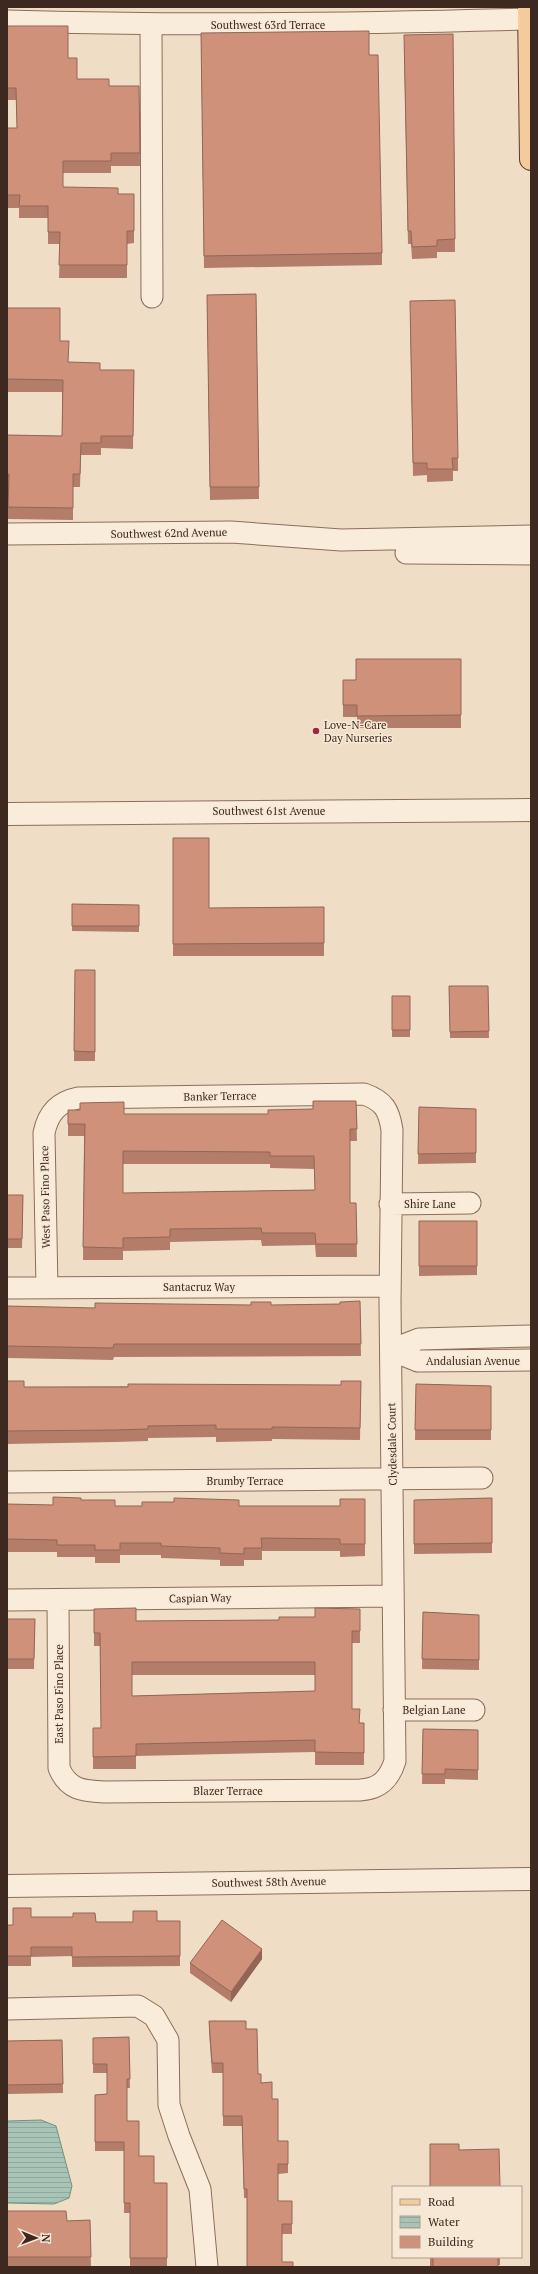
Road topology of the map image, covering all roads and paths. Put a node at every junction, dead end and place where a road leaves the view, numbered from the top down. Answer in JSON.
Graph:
{"nodes":[{"id":1,"x":529,"y":13,"type":"edge"},
{"id":2,"x":7,"y":21,"type":"edge"},
{"id":3,"x":152,"y":25,"type":"junction"},
{"id":4,"x":531,"y":159,"type":"edge"},
{"id":5,"x":152,"y":297,"type":"dead end"},
{"id":6,"x":7,"y":534,"type":"edge"},
{"id":7,"x":531,"y":536,"type":"edge"},
{"id":8,"x":330,"y":539,"type":"junction"},
{"id":9,"x":531,"y":554,"type":"edge"},
{"id":10,"x":531,"y":810,"type":"edge"},
{"id":11,"x":7,"y":814,"type":"edge"},
{"id":12,"x":384,"y":1107,"type":"joint"},
{"id":13,"x":55,"y":1109,"type":"joint"},
{"id":14,"x":390,"y":1204,"type":"junction"},
{"id":15,"x":470,"y":1204,"type":"dead end"},
{"id":16,"x":390,"y":1286,"type":"junction"},
{"id":17,"x":7,"y":1288,"type":"edge"},
{"id":18,"x":47,"y":1288,"type":"junction"},
{"id":19,"x":531,"y":1336,"type":"edge"},
{"id":20,"x":391,"y":1350,"type":"junction"},
{"id":21,"x":531,"y":1360,"type":"edge"},
{"id":22,"x":482,"y":1478,"type":"dead end"},
{"id":23,"x":393,"y":1480,"type":"junction"},
{"id":24,"x":7,"y":1482,"type":"edge"},
{"id":25,"x":393,"y":1596,"type":"junction"},
{"id":26,"x":7,"y":1600,"type":"edge"},
{"id":27,"x":58,"y":1600,"type":"junction"},
{"id":28,"x":394,"y":1710,"type":"junction"},
{"id":29,"x":474,"y":1710,"type":"dead end"},
{"id":30,"x":385,"y":1781,"type":"joint"},
{"id":31,"x":69,"y":1785,"type":"joint"},
{"id":32,"x":531,"y":1879,"type":"edge"},
{"id":33,"x":7,"y":1886,"type":"edge"},
{"id":34,"x":7,"y":2009,"type":"edge"},
{"id":35,"x":207,"y":2267,"type":"edge"}],
"edges":[{"from":1,"to":3,"type":"street","name":"Southwest 63rd Terrace"},
{"from":1,"to":4,"type":"main road"},
{"from":2,"to":3,"type":"street","name":"Southwest 63rd Terrace"},
{"from":3,"to":5,"type":"street"},
{"from":6,"to":8,"type":"street","name":"Southwest 62nd Avenue"},
{"from":7,"to":8,"type":"street","name":"Southwest 62nd Avenue"},
{"from":8,"to":9,"type":"street"},
{"from":10,"to":11,"type":"street","name":"Southwest 61st Avenue"},
{"from":12,"to":13,"type":"street","name":"Banker Terrace"},
{"from":12,"to":14,"type":"street","name":"Clydesdale Court"},
{"from":13,"to":18,"type":"street","name":"West Paso Fino Place"},
{"from":14,"to":15,"type":"street","name":"Shire Lane"},
{"from":14,"to":16,"type":"street","name":"Clydesdale Court"},
{"from":16,"to":18,"type":"street","name":"Santacruz Way"},
{"from":16,"to":20,"type":"street","name":"Clydesdale Court"},
{"from":17,"to":18,"type":"street","name":"Santacruz Way"},
{"from":19,"to":20,"type":"street","name":"Andalusian Avenue"},
{"from":20,"to":21,"type":"street","name":"Andalusian Avenue"},
{"from":20,"to":23,"type":"street","name":"Clydesdale Court"},
{"from":22,"to":23,"type":"street","name":"Brumby Terrace"},
{"from":23,"to":24,"type":"street","name":"Brumby Terrace"},
{"from":23,"to":25,"type":"street","name":"Clydesdale Court"},
{"from":25,"to":27,"type":"street","name":"Caspian Way"},
{"from":25,"to":28,"type":"street","name":"Clydesdale Court"},
{"from":26,"to":27,"type":"street","name":"Caspian Way"},
{"from":27,"to":31,"type":"street","name":"East Paso Fino Place"},
{"from":28,"to":29,"type":"street","name":"Belgian Lane"},
{"from":28,"to":30,"type":"street","name":"Clydesdale Court"},
{"from":30,"to":31,"type":"street","name":"Blazer Terrace"},
{"from":32,"to":33,"type":"street","name":"Southwest 58th Avenue"},
{"from":34,"to":35,"type":"street"}]}
